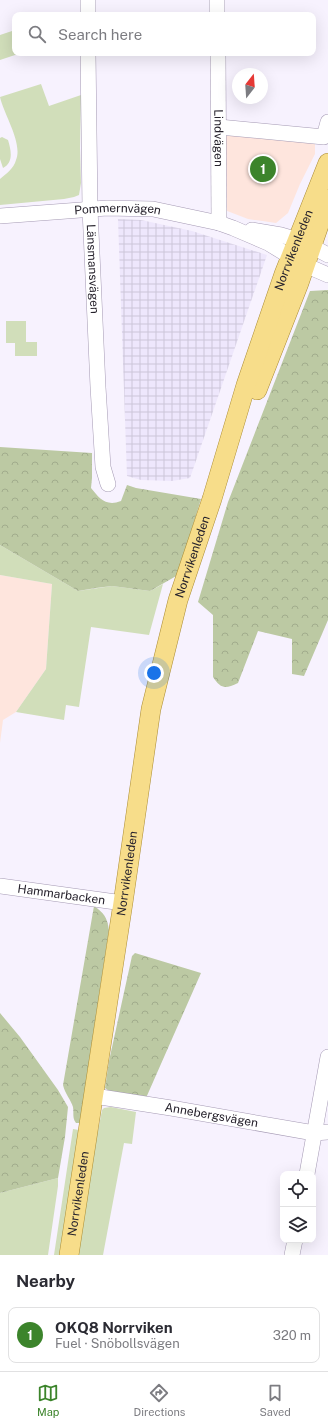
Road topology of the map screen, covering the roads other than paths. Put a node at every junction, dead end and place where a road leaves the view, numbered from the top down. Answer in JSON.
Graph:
{"nodes":[{"id":1,"x":88,"y":0,"type":"edge"},
{"id":2,"x":217,"y":0,"type":"edge"},
{"id":3,"x":88,"y":12,"type":"edge"},
{"id":4,"x":217,"y":12,"type":"edge"},
{"id":5,"x":88,"y":56,"type":"edge"},
{"id":6,"x":218,"y":56,"type":"edge"},
{"id":7,"x":328,"y":122,"type":"edge"},
{"id":8,"x":219,"y":127,"type":"junction"},
{"id":9,"x":328,"y":163,"type":"edge"},
{"id":10,"x":328,"y":199,"type":"edge"},
{"id":11,"x":90,"y":209,"type":"junction"},
{"id":12,"x":0,"y":216,"type":"edge"},
{"id":13,"x":219,"y":223,"type":"junction"},
{"id":14,"x":234,"y":228,"type":"junction"},
{"id":15,"x":304,"y":243,"type":"junction"},
{"id":16,"x":328,"y":255,"type":"edge"},
{"id":17,"x":298,"y":261,"type":"junction"},
{"id":18,"x":328,"y":275,"type":"edge"},
{"id":19,"x":108,"y":484,"type":"dead end"},
{"id":20,"x":0,"y":886,"type":"edge"},
{"id":21,"x":123,"y":903,"type":"junction"},
{"id":22,"x":328,"y":1057,"type":"edge"},
{"id":23,"x":94,"y":1096,"type":"junction"},
{"id":24,"x":321,"y":1133,"type":"edge"},
{"id":25,"x":308,"y":1171,"type":"edge"},
{"id":26,"x":294,"y":1243,"type":"edge"},
{"id":27,"x":69,"y":1255,"type":"edge"},
{"id":28,"x":292,"y":1255,"type":"edge"}],
"edges":[{"from":1,"to":3,"type":"street"},
{"from":2,"to":4,"type":"street"},
{"from":5,"to":11,"type":"street","name":"Länsmansvägen"},
{"from":6,"to":8,"type":"street","name":"Lindvägen"},
{"from":7,"to":8,"type":"street"},
{"from":8,"to":13,"type":"street","name":"Lindvägen"},
{"from":9,"to":15,"type":"main road","name":"Norrvikenleden"},
{"from":10,"to":15,"type":"main road","name":"Norrvikenleden"},
{"from":11,"to":12,"type":"street","name":"Pommernvägen"},
{"from":11,"to":13,"type":"street","name":"Pommernvägen"},
{"from":11,"to":19,"type":"street","name":"Länsmansvägen"},
{"from":13,"to":14,"type":"street","name":"Pommernvägen"},
{"from":14,"to":15,"type":"street","name":"Pommernvägen"},
{"from":14,"to":17,"type":"street","name":"Pommernvägen"},
{"from":15,"to":16,"type":"street","name":"Pommernvägen"},
{"from":15,"to":17,"type":"main road","name":"Norrvikenleden"},
{"from":17,"to":18,"type":"street","name":"Pommernvägen"},
{"from":17,"to":21,"type":"main road","name":"Norrvikenleden"},
{"from":20,"to":21,"type":"street","name":"Hammarbacken"},
{"from":21,"to":23,"type":"main road","name":"Norrvikenleden"},
{"from":22,"to":24,"type":"street"},
{"from":23,"to":24,"type":"street","name":"Annebergsvägen"},
{"from":23,"to":27,"type":"main road","name":"Norrvikenleden"},
{"from":24,"to":25,"type":"street"},
{"from":26,"to":28,"type":"street"}]}
